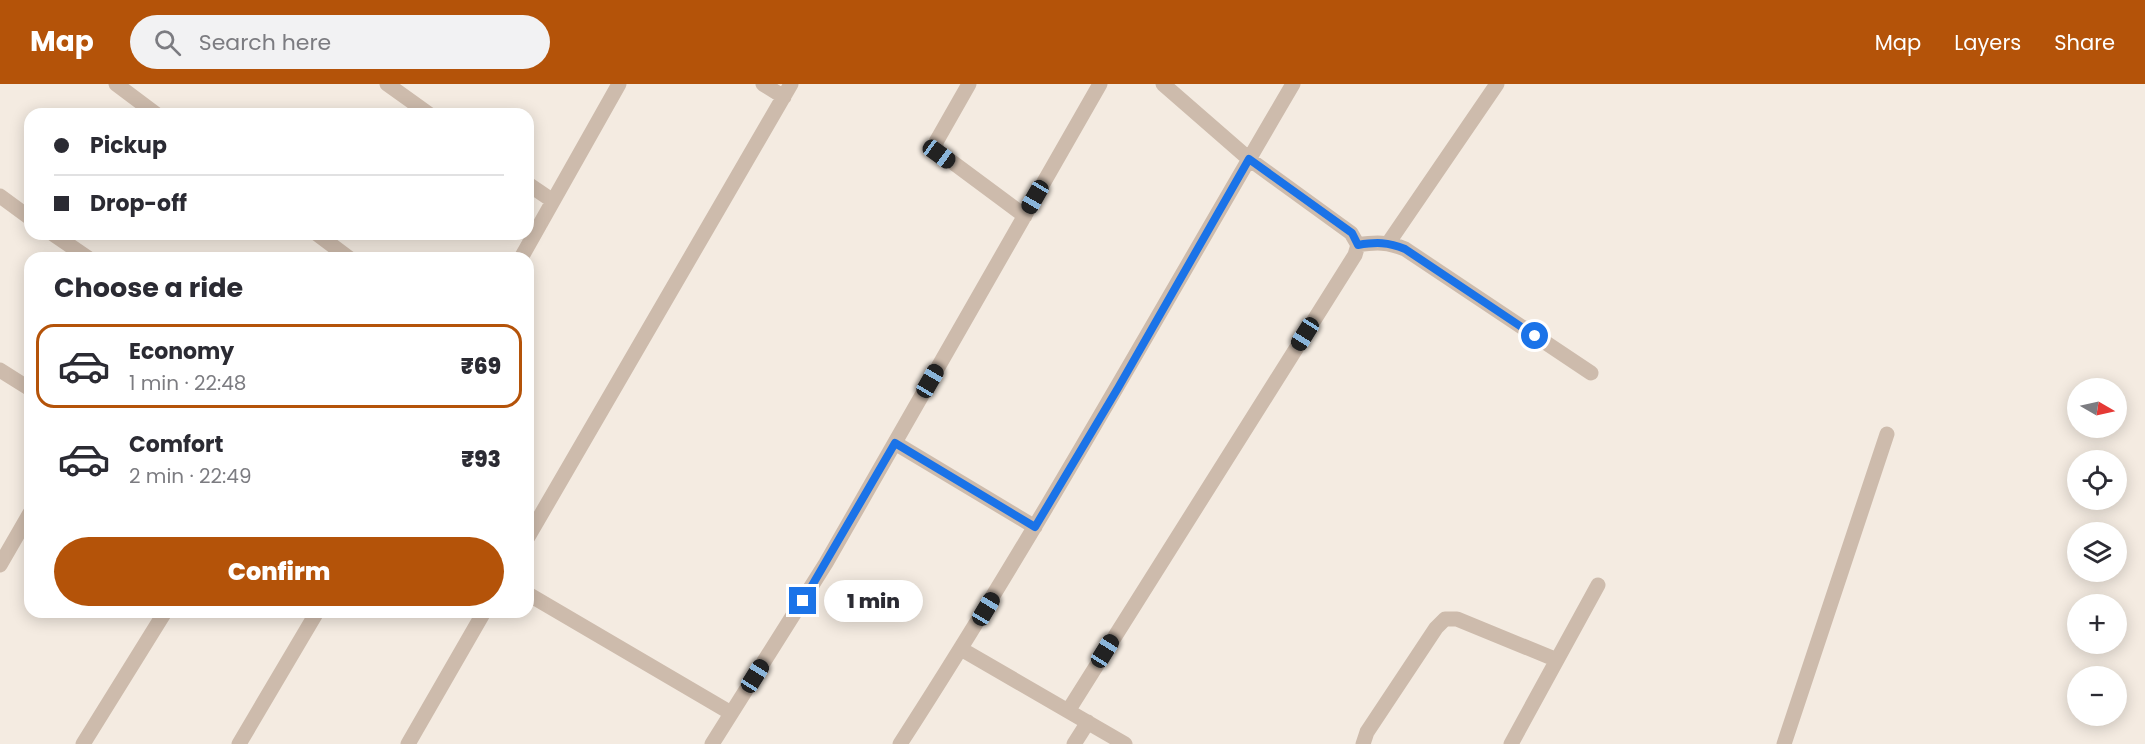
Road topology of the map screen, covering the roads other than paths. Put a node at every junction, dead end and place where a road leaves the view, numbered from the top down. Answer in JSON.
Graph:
{"nodes":[{"id":1,"x":116,"y":84,"type":"edge"},
{"id":2,"x":387,"y":84,"type":"edge"},
{"id":3,"x":619,"y":84,"type":"edge"},
{"id":4,"x":764,"y":84,"type":"edge"},
{"id":5,"x":969,"y":84,"type":"edge"},
{"id":6,"x":1100,"y":84,"type":"edge"},
{"id":7,"x":1163,"y":84,"type":"edge"},
{"id":8,"x":1293,"y":84,"type":"edge"},
{"id":9,"x":1497,"y":84,"type":"edge"},
{"id":10,"x":787,"y":91,"type":"edge"},
{"id":11,"x":148,"y":108,"type":"edge"},
{"id":12,"x":421,"y":108,"type":"edge"},
{"id":13,"x":1249,"y":159,"type":"junction"},
{"id":14,"x":534,"y":188,"type":"edge"},
{"id":15,"x":0,"y":196,"type":"edge"},
{"id":16,"x":553,"y":201,"type":"junction"},
{"id":17,"x":24,"y":214,"type":"edge"},
{"id":18,"x":1025,"y":216,"type":"junction"},
{"id":19,"x":534,"y":234,"type":"edge"},
{"id":20,"x":62,"y":240,"type":"edge"},
{"id":21,"x":325,"y":240,"type":"edge"},
{"id":22,"x":1389,"y":242,"type":"junction"},
{"id":23,"x":1358,"y":245,"type":"junction"},
{"id":24,"x":79,"y":252,"type":"edge"},
{"id":25,"x":341,"y":252,"type":"edge"},
{"id":26,"x":0,"y":370,"type":"edge"},
{"id":27,"x":1591,"y":373,"type":"dead end"},
{"id":28,"x":24,"y":385,"type":"edge"},
{"id":29,"x":1887,"y":434,"type":"dead end"},
{"id":30,"x":895,"y":443,"type":"junction"},
{"id":31,"x":24,"y":523,"type":"edge"},
{"id":32,"x":534,"y":527,"type":"edge"},
{"id":33,"x":1035,"y":527,"type":"junction"},
{"id":34,"x":0,"y":565,"type":"edge"},
{"id":35,"x":1598,"y":585,"type":"dead end"},
{"id":36,"x":534,"y":598,"type":"edge"},
{"id":37,"x":161,"y":618,"type":"edge"},
{"id":38,"x":313,"y":618,"type":"edge"},
{"id":39,"x":481,"y":618,"type":"edge"},
{"id":40,"x":961,"y":650,"type":"junction"},
{"id":41,"x":1557,"y":660,"type":"junction"},
{"id":42,"x":1068,"y":711,"type":"junction"},
{"id":43,"x":731,"y":713,"type":"junction"},
{"id":44,"x":1088,"y":722,"type":"junction"},
{"id":45,"x":83,"y":744,"type":"edge"},
{"id":46,"x":239,"y":744,"type":"edge"},
{"id":47,"x":408,"y":744,"type":"edge"},
{"id":48,"x":711,"y":744,"type":"edge"},
{"id":49,"x":900,"y":744,"type":"edge"},
{"id":50,"x":1074,"y":744,"type":"edge"},
{"id":51,"x":1125,"y":744,"type":"edge"},
{"id":52,"x":1363,"y":744,"type":"edge"},
{"id":53,"x":1510,"y":744,"type":"edge"},
{"id":54,"x":1784,"y":744,"type":"edge"}],
"edges":[{"from":1,"to":11,"type":"street"},
{"from":2,"to":12,"type":"street"},
{"from":3,"to":16,"type":"street"},
{"from":4,"to":10,"type":"street"},
{"from":5,"to":18,"type":"street"},
{"from":6,"to":18,"type":"street"},
{"from":7,"to":13,"type":"street"},
{"from":8,"to":13,"type":"street"},
{"from":9,"to":22,"type":"street"},
{"from":10,"to":32,"type":"street"},
{"from":13,"to":23,"type":"street"},
{"from":13,"to":33,"type":"street"},
{"from":14,"to":16,"type":"street"},
{"from":15,"to":17,"type":"street"},
{"from":16,"to":19,"type":"street"},
{"from":18,"to":30,"type":"street"},
{"from":20,"to":24,"type":"street"},
{"from":21,"to":25,"type":"street"},
{"from":22,"to":23,"type":"street"},
{"from":22,"to":27,"type":"street"},
{"from":23,"to":42,"type":"street"},
{"from":26,"to":28,"type":"street"},
{"from":29,"to":54,"type":"street"},
{"from":30,"to":33,"type":"street"},
{"from":30,"to":43,"type":"street"},
{"from":31,"to":34,"type":"street"},
{"from":33,"to":40,"type":"street"},
{"from":35,"to":41,"type":"street"},
{"from":36,"to":43,"type":"street"},
{"from":37,"to":45,"type":"street"},
{"from":38,"to":46,"type":"street"},
{"from":39,"to":47,"type":"street"},
{"from":40,"to":42,"type":"street"},
{"from":40,"to":49,"type":"street"},
{"from":41,"to":52,"type":"street"},
{"from":41,"to":53,"type":"street"},
{"from":42,"to":44,"type":"street"},
{"from":43,"to":48,"type":"street"},
{"from":44,"to":50,"type":"street"},
{"from":44,"to":51,"type":"street"}]}
